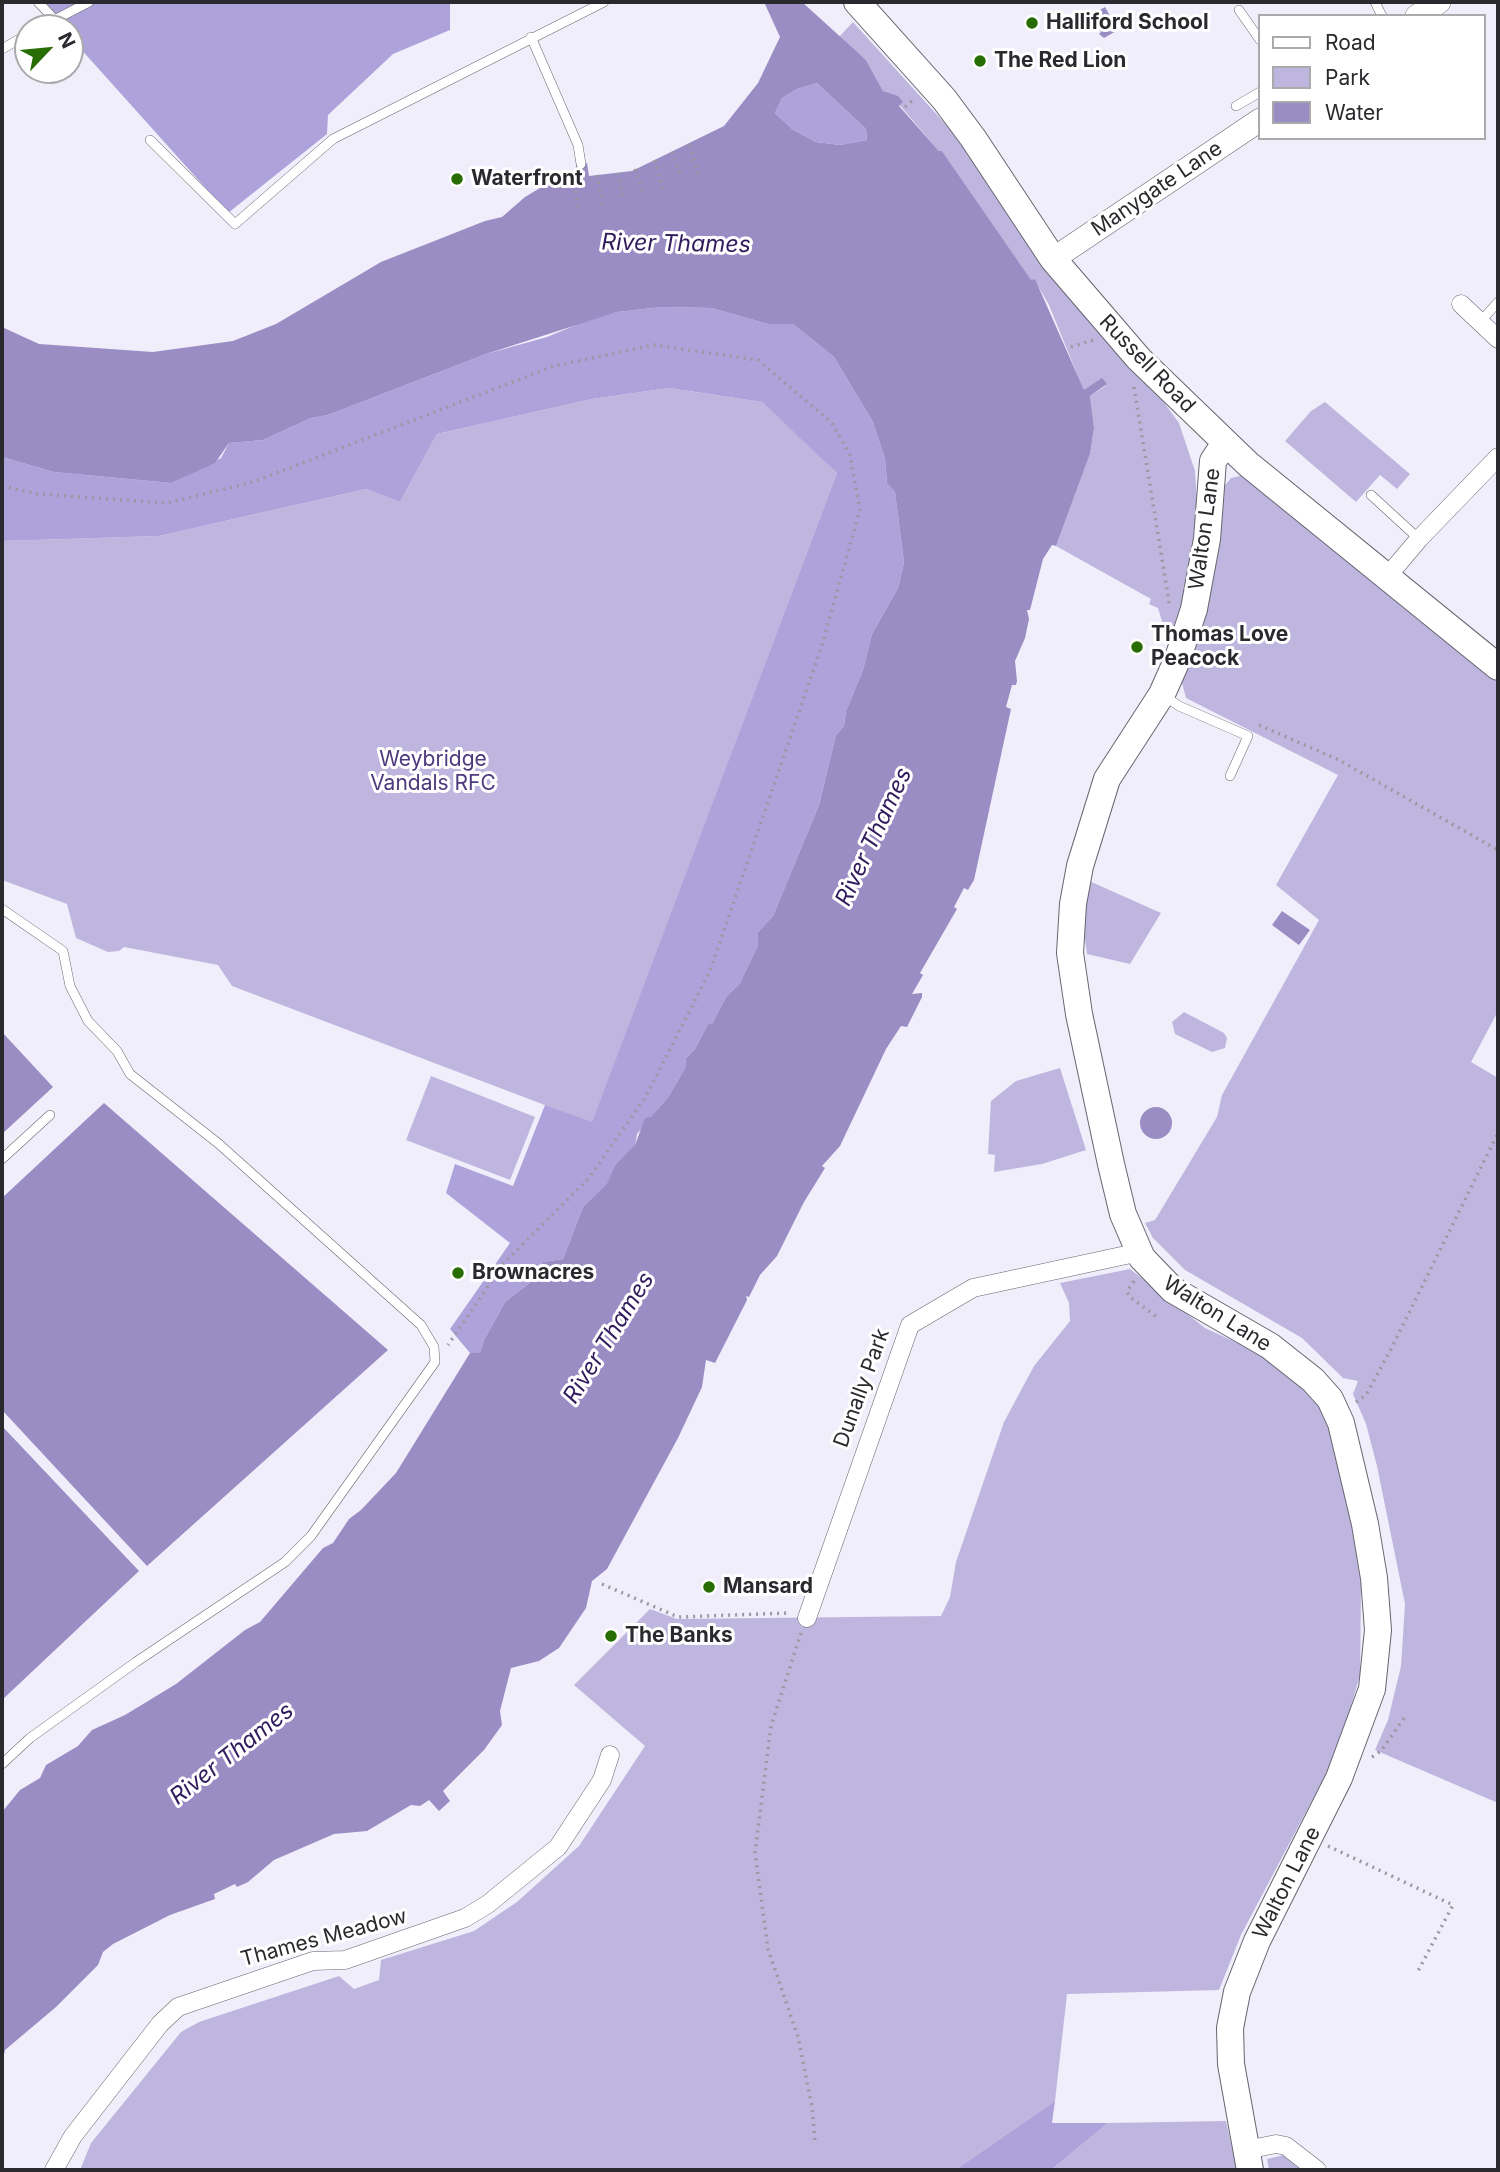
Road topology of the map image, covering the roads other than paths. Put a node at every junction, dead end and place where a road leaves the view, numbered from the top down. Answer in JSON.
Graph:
{"nodes":[{"id":1,"x":89,"y":2,"type":"edge"},
{"id":2,"x":604,"y":2,"type":"edge"},
{"id":3,"x":858,"y":2,"type":"edge"},
{"id":4,"x":1440,"y":2,"type":"edge"},
{"id":5,"x":1239,"y":10,"type":"dead end"},
{"id":6,"x":64,"y":14,"type":"edge"},
{"id":7,"x":1420,"y":14,"type":"edge"},
{"id":8,"x":531,"y":37,"type":"junction"},
{"id":9,"x":1258,"y":37,"type":"edge"},
{"id":10,"x":1258,"y":96,"type":"edge"},
{"id":11,"x":1236,"y":106,"type":"dead end"},
{"id":12,"x":1258,"y":121,"type":"edge"},
{"id":13,"x":150,"y":140,"type":"dead end"},
{"id":14,"x":581,"y":164,"type":"dead end"},
{"id":15,"x":1053,"y":259,"type":"junction"},
{"id":16,"x":1498,"y":302,"type":"edge"},
{"id":17,"x":1461,"y":304,"type":"dead end"},
{"id":18,"x":1480,"y":322,"type":"junction"},
{"id":19,"x":1498,"y":339,"type":"edge"},
{"id":20,"x":1225,"y":443,"type":"junction"},
{"id":21,"x":1498,"y":457,"type":"edge"},
{"id":22,"x":1371,"y":495,"type":"dead end"},
{"id":23,"x":1419,"y":539,"type":"junction"},
{"id":24,"x":1386,"y":578,"type":"junction"},
{"id":25,"x":1498,"y":667,"type":"edge"},
{"id":26,"x":1162,"y":694,"type":"junction"},
{"id":27,"x":1230,"y":775,"type":"dead end"},
{"id":28,"x":2,"y":909,"type":"edge"},
{"id":29,"x":50,"y":1115,"type":"dead end"},
{"id":30,"x":2,"y":1159,"type":"edge"},
{"id":31,"x":1144,"y":1259,"type":"junction"},
{"id":32,"x":807,"y":1615,"type":"road end"},
{"id":33,"x":610,"y":1755,"type":"dead end"},
{"id":34,"x":2,"y":1763,"type":"edge"},
{"id":35,"x":1248,"y":2160,"type":"edge"},
{"id":36,"x":54,"y":2170,"type":"edge"},
{"id":37,"x":1317,"y":2170,"type":"edge"}],
"edges":[{"from":1,"to":6,"type":"lane"},
{"from":2,"to":8,"type":"lane"},
{"from":3,"to":15,"type":"main road","name":"Russell Road"},
{"from":4,"to":7,"type":"street"},
{"from":5,"to":9,"type":"lane"},
{"from":8,"to":13,"type":"lane"},
{"from":8,"to":14,"type":"lane"},
{"from":10,"to":11,"type":"lane"},
{"from":12,"to":15,"type":"street","name":"Manygate Lane"},
{"from":15,"to":20,"type":"main road","name":"Russell Road"},
{"from":16,"to":18,"type":"lane"},
{"from":17,"to":18,"type":"street"},
{"from":18,"to":19,"type":"street"},
{"from":20,"to":24,"type":"main road","name":"Russell Road"},
{"from":20,"to":26,"type":"main road","name":"Walton Lane"},
{"from":21,"to":23,"type":"street"},
{"from":22,"to":23,"type":"lane"},
{"from":23,"to":24,"type":"street"},
{"from":24,"to":25,"type":"main road","name":"Russell Road"},
{"from":26,"to":27,"type":"lane"},
{"from":26,"to":31,"type":"main road","name":"Walton Lane"},
{"from":28,"to":34,"type":"lane"},
{"from":29,"to":30,"type":"lane"},
{"from":31,"to":32,"type":"street","name":"Dunally Park"},
{"from":31,"to":35,"type":"main road","name":"Walton Lane"},
{"from":33,"to":36,"type":"street","name":"Thames Meadow"},
{"from":35,"to":37,"type":"street"}]}
